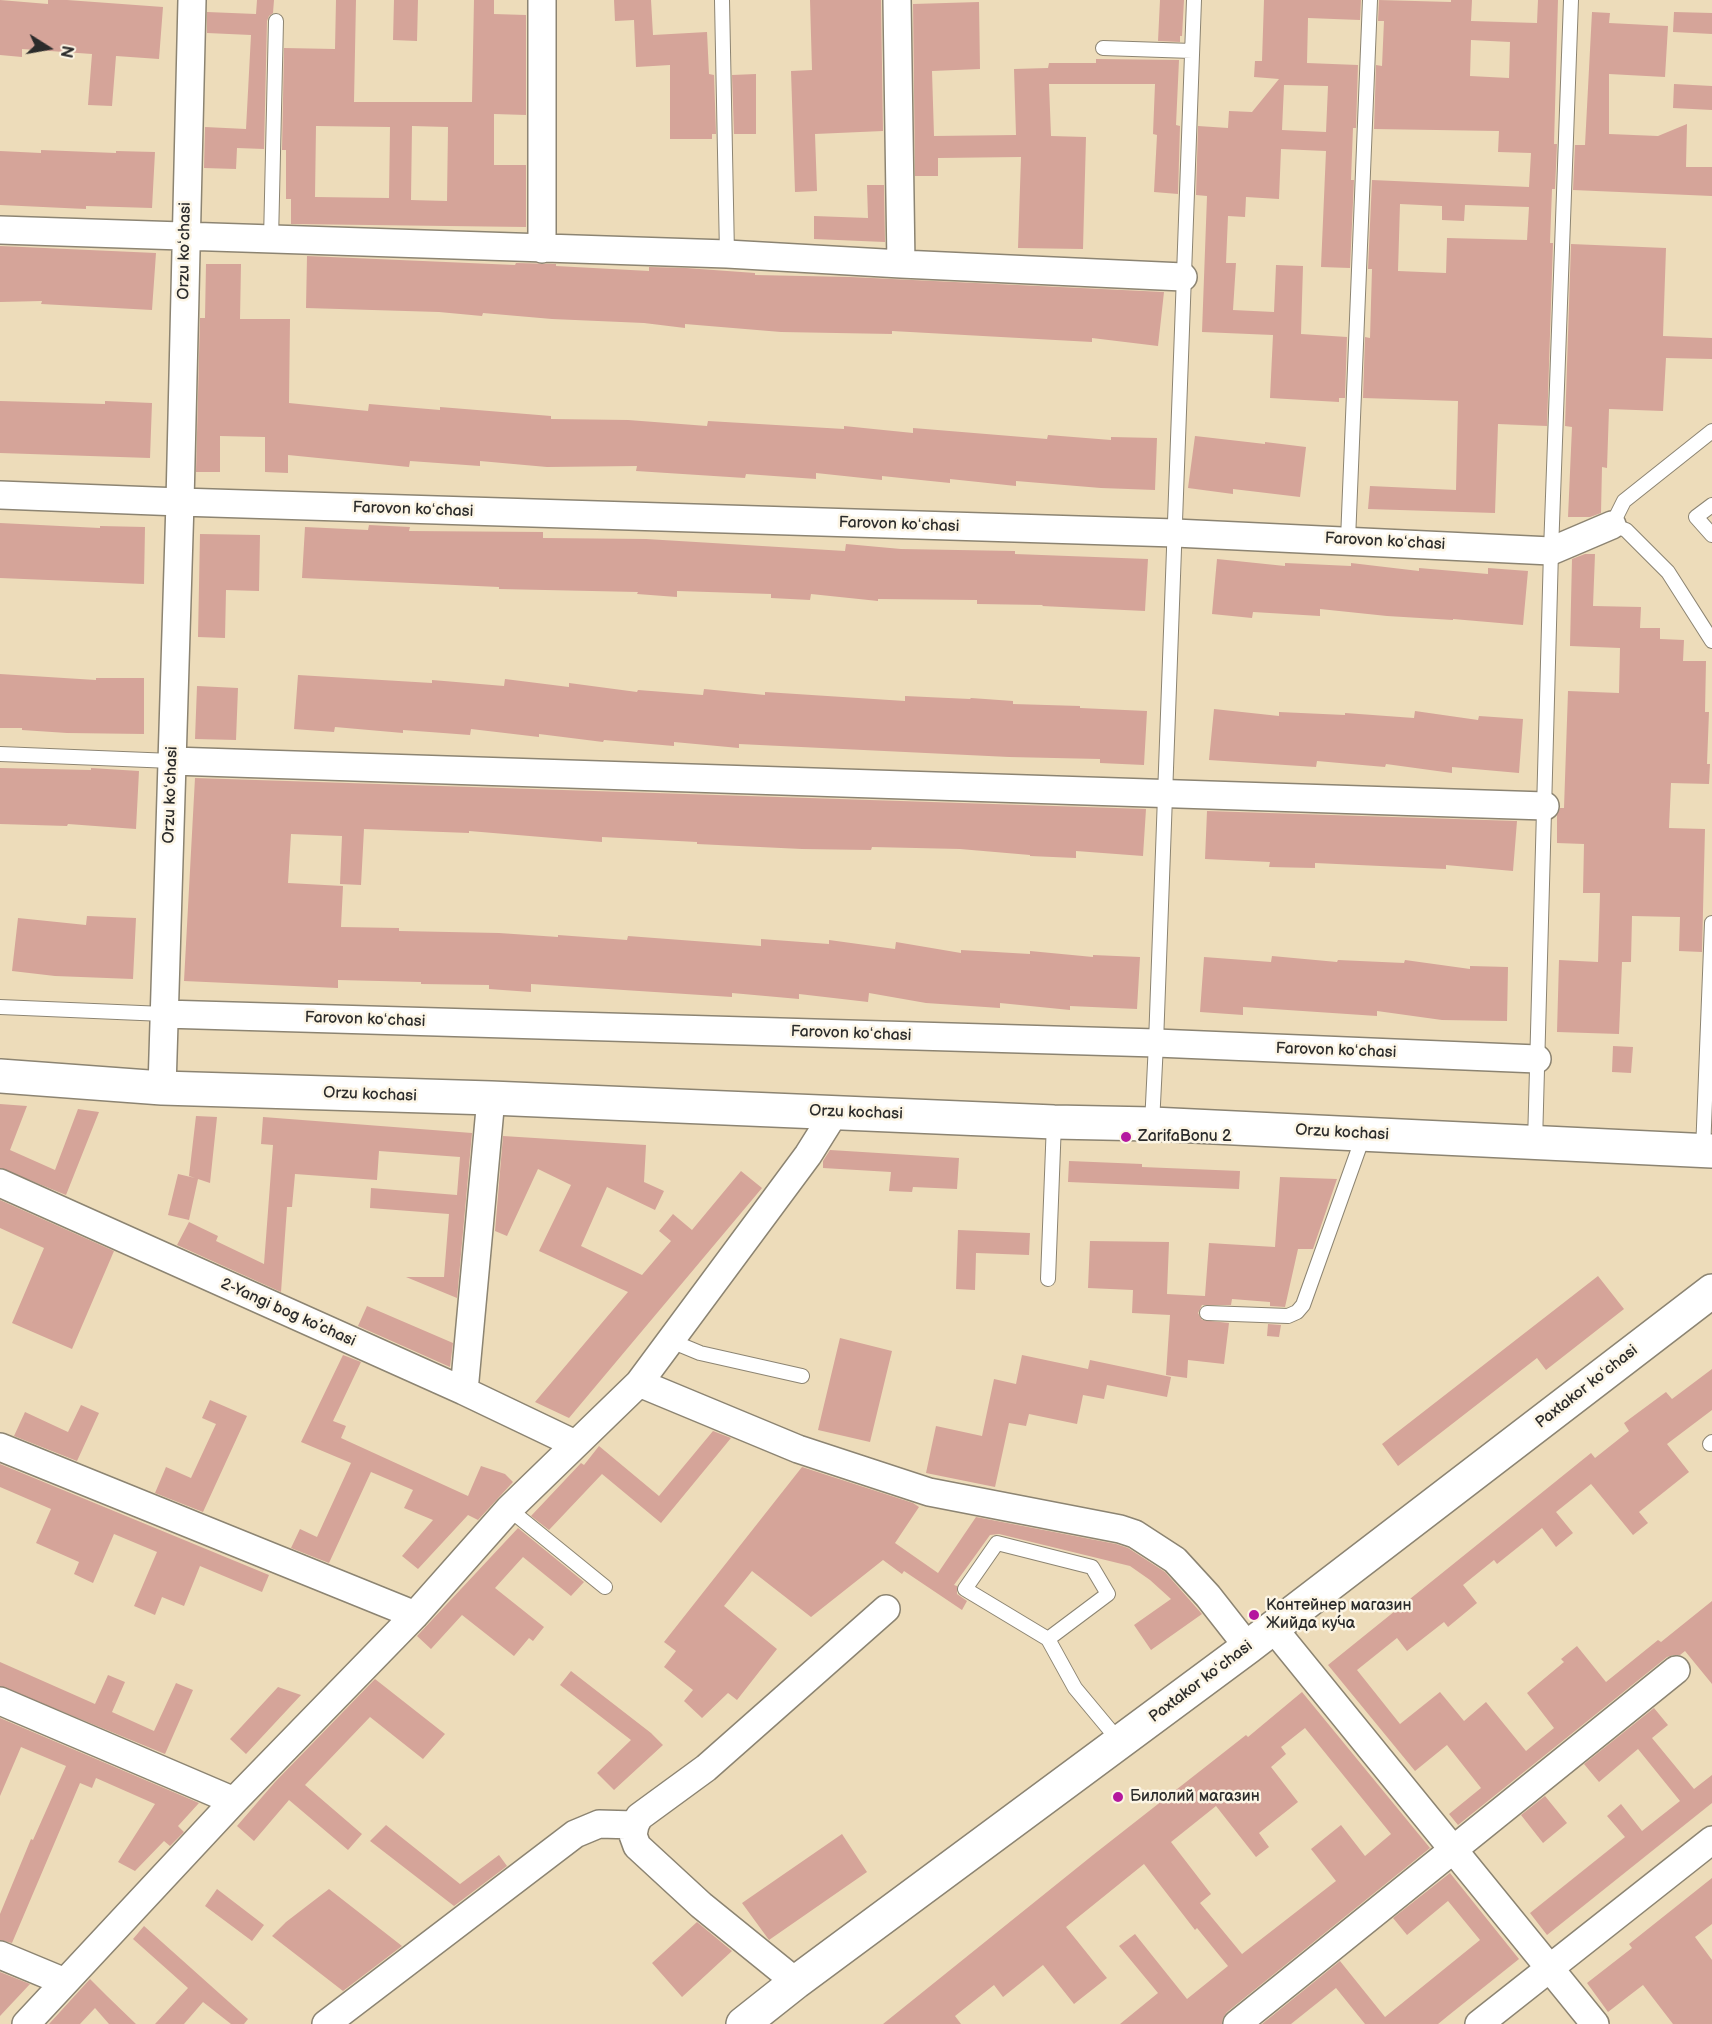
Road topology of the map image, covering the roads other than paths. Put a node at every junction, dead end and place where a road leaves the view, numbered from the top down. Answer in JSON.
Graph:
{"nodes":[{"id":1,"x":192,"y":0,"type":"edge"},
{"id":2,"x":542,"y":0,"type":"edge"},
{"id":3,"x":722,"y":0,"type":"edge"},
{"id":4,"x":897,"y":0,"type":"edge"},
{"id":5,"x":1194,"y":0,"type":"edge"},
{"id":6,"x":1370,"y":0,"type":"edge"},
{"id":7,"x":1571,"y":0,"type":"edge"},
{"id":8,"x":276,"y":21,"type":"dead end"},
{"id":9,"x":1103,"y":48,"type":"dead end"},
{"id":10,"x":1192,"y":51,"type":"junction"},
{"id":11,"x":0,"y":230,"type":"edge"},
{"id":12,"x":186,"y":237,"type":"junction"},
{"id":13,"x":271,"y":240,"type":"junction"},
{"id":14,"x":542,"y":249,"type":"junction"},
{"id":15,"x":726,"y":254,"type":"junction"},
{"id":16,"x":901,"y":264,"type":"junction"},
{"id":17,"x":1183,"y":277,"type":"junction"},
{"id":18,"x":1712,"y":431,"type":"edge"},
{"id":19,"x":0,"y":495,"type":"edge"},
{"id":20,"x":180,"y":502,"type":"junction"},
{"id":21,"x":1712,"y":504,"type":"edge"},
{"id":22,"x":1612,"y":525,"type":"junction"},
{"id":23,"x":1175,"y":533,"type":"junction"},
{"id":24,"x":1712,"y":535,"type":"edge"},
{"id":25,"x":1348,"y":540,"type":"junction"},
{"id":26,"x":1551,"y":551,"type":"junction"},
{"id":27,"x":1712,"y":641,"type":"edge"},
{"id":28,"x":0,"y":754,"type":"edge"},
{"id":29,"x":172,"y":760,"type":"junction"},
{"id":30,"x":1165,"y":792,"type":"junction"},
{"id":31,"x":1545,"y":806,"type":"junction"},
{"id":32,"x":1712,"y":923,"type":"edge"},
{"id":33,"x":0,"y":1007,"type":"edge"},
{"id":34,"x":164,"y":1014,"type":"junction"},
{"id":35,"x":1156,"y":1043,"type":"junction"},
{"id":36,"x":1538,"y":1059,"type":"junction"},
{"id":37,"x":0,"y":1076,"type":"edge"},
{"id":38,"x":162,"y":1088,"type":"junction"},
{"id":39,"x":491,"y":1098,"type":"junction"},
{"id":40,"x":835,"y":1112,"type":"junction"},
{"id":41,"x":1054,"y":1122,"type":"junction"},
{"id":42,"x":1152,"y":1124,"type":"junction"},
{"id":43,"x":1364,"y":1134,"type":"junction"},
{"id":44,"x":1535,"y":1143,"type":"junction"},
{"id":45,"x":1707,"y":1151,"type":"edge"},
{"id":46,"x":0,"y":1184,"type":"edge"},
{"id":47,"x":1048,"y":1279,"type":"dead end"},
{"id":48,"x":1712,"y":1291,"type":"edge"},
{"id":49,"x":1207,"y":1313,"type":"dead end"},
{"id":50,"x":671,"y":1341,"type":"junction"},
{"id":51,"x":802,"y":1376,"type":"dead end"},
{"id":52,"x":639,"y":1383,"type":"junction"},
{"id":53,"x":464,"y":1391,"type":"junction"},
{"id":54,"x":575,"y":1444,"type":"junction"},
{"id":55,"x":0,"y":1447,"type":"edge"},
{"id":56,"x":509,"y":1509,"type":"junction"},
{"id":57,"x":605,"y":1587,"type":"dead end"},
{"id":58,"x":886,"y":1608,"type":"dead end"},
{"id":59,"x":415,"y":1615,"type":"junction"},
{"id":60,"x":1260,"y":1638,"type":"junction"},
{"id":61,"x":1048,"y":1639,"type":"junction"},
{"id":62,"x":1676,"y":1670,"type":"dead end"},
{"id":63,"x":0,"y":1701,"type":"edge"},
{"id":64,"x":1120,"y":1742,"type":"junction"},
{"id":65,"x":234,"y":1801,"type":"junction"},
{"id":66,"x":635,"y":1825,"type":"junction"},
{"id":67,"x":1712,"y":1840,"type":"edge"},
{"id":68,"x":1454,"y":1849,"type":"junction"},
{"id":69,"x":0,"y":1955,"type":"edge"},
{"id":70,"x":1550,"y":1968,"type":"junction"},
{"id":71,"x":65,"y":1982,"type":"junction"},
{"id":72,"x":796,"y":1982,"type":"junction"},
{"id":73,"x":26,"y":2024,"type":"edge"},
{"id":74,"x":326,"y":2024,"type":"edge"},
{"id":75,"x":743,"y":2024,"type":"edge"},
{"id":76,"x":1237,"y":2024,"type":"edge"},
{"id":77,"x":1479,"y":2024,"type":"edge"},
{"id":78,"x":1595,"y":2024,"type":"edge"}],
"edges":[{"from":1,"to":12,"type":"street","name":"Orzu koʻchasi"},
{"from":2,"to":14,"type":"street"},
{"from":3,"to":15,"type":"lane"},
{"from":4,"to":16,"type":"street"},
{"from":5,"to":10,"type":"lane"},
{"from":6,"to":25,"type":"lane"},
{"from":7,"to":26,"type":"lane"},
{"from":8,"to":13,"type":"lane"},
{"from":9,"to":10,"type":"lane"},
{"from":10,"to":17,"type":"lane"},
{"from":11,"to":12,"type":"street"},
{"from":12,"to":13,"type":"street"},
{"from":12,"to":20,"type":"street","name":"Orzu koʻchasi"},
{"from":13,"to":14,"type":"street"},
{"from":14,"to":15,"type":"street"},
{"from":15,"to":16,"type":"street"},
{"from":16,"to":17,"type":"street"},
{"from":17,"to":23,"type":"lane"},
{"from":18,"to":22,"type":"lane"},
{"from":19,"to":20,"type":"street"},
{"from":20,"to":23,"type":"street","name":"Farovon koʻchasi"},
{"from":20,"to":29,"type":"street","name":"Orzu koʻchasi"},
{"from":21,"to":24,"type":"lane"},
{"from":22,"to":26,"type":"street","name":"Farovon koʻchasi"},
{"from":22,"to":27,"type":"lane"},
{"from":23,"to":25,"type":"street","name":"Farovon koʻchasi"},
{"from":23,"to":30,"type":"lane"},
{"from":25,"to":26,"type":"street","name":"Farovon koʻchasi"},
{"from":26,"to":31,"type":"lane"},
{"from":28,"to":29,"type":"lane"},
{"from":29,"to":30,"type":"street"},
{"from":29,"to":34,"type":"street","name":"Orzu koʻchasi"},
{"from":30,"to":31,"type":"street"},
{"from":30,"to":35,"type":"lane"},
{"from":31,"to":36,"type":"lane"},
{"from":32,"to":45,"type":"lane"},
{"from":33,"to":34,"type":"lane"},
{"from":34,"to":35,"type":"street","name":"Farovon koʻchasi"},
{"from":34,"to":38,"type":"street","name":"Orzu koʻchasi"},
{"from":35,"to":36,"type":"street","name":"Farovon koʻchasi"},
{"from":35,"to":42,"type":"lane"},
{"from":36,"to":44,"type":"lane"},
{"from":37,"to":38,"type":"main road","name":"Orzu kochasi"},
{"from":38,"to":39,"type":"main road","name":"Orzu kochasi"},
{"from":39,"to":40,"type":"main road","name":"Orzu kochasi"},
{"from":39,"to":53,"type":"street"},
{"from":40,"to":41,"type":"main road","name":"Orzu kochasi"},
{"from":40,"to":50,"type":"street"},
{"from":41,"to":42,"type":"main road","name":"Orzu kochasi"},
{"from":41,"to":47,"type":"lane"},
{"from":42,"to":43,"type":"main road","name":"Orzu kochasi"},
{"from":43,"to":44,"type":"main road","name":"Orzu kochasi"},
{"from":43,"to":49,"type":"lane"},
{"from":44,"to":45,"type":"main road","name":"Orzu kochasi"},
{"from":46,"to":53,"type":"street","name":"2-Yangi bog koʼchasi"},
{"from":48,"to":60,"type":"main road","name":"Paxtakor koʻchasi"},
{"from":50,"to":51,"type":"lane"},
{"from":50,"to":52,"type":"street"},
{"from":52,"to":54,"type":"street"},
{"from":52,"to":60,"type":"street"},
{"from":53,"to":54,"type":"street","name":"2-Yangi bog koʼchasi"},
{"from":54,"to":56,"type":"street"},
{"from":55,"to":59,"type":"street"},
{"from":56,"to":57,"type":"lane"},
{"from":56,"to":59,"type":"street"},
{"from":58,"to":66,"type":"street"},
{"from":59,"to":65,"type":"street"},
{"from":60,"to":64,"type":"main road","name":"Paxtakor koʻchasi"},
{"from":60,"to":68,"type":"street"},
{"from":61,"to":61,"type":"lane"},
{"from":61,"to":64,"type":"lane"},
{"from":62,"to":68,"type":"street"},
{"from":63,"to":65,"type":"street"},
{"from":64,"to":72,"type":"main road","name":"Paxtakor koʻchasi"},
{"from":65,"to":71,"type":"street"},
{"from":66,"to":72,"type":"street"},
{"from":66,"to":74,"type":"street"},
{"from":67,"to":70,"type":"street"},
{"from":68,"to":70,"type":"street"},
{"from":68,"to":76,"type":"street"},
{"from":69,"to":71,"type":"street"},
{"from":70,"to":77,"type":"street"},
{"from":70,"to":78,"type":"street"},
{"from":71,"to":73,"type":"street"},
{"from":72,"to":75,"type":"main road","name":"Paxtakor koʻchasi"}]}
